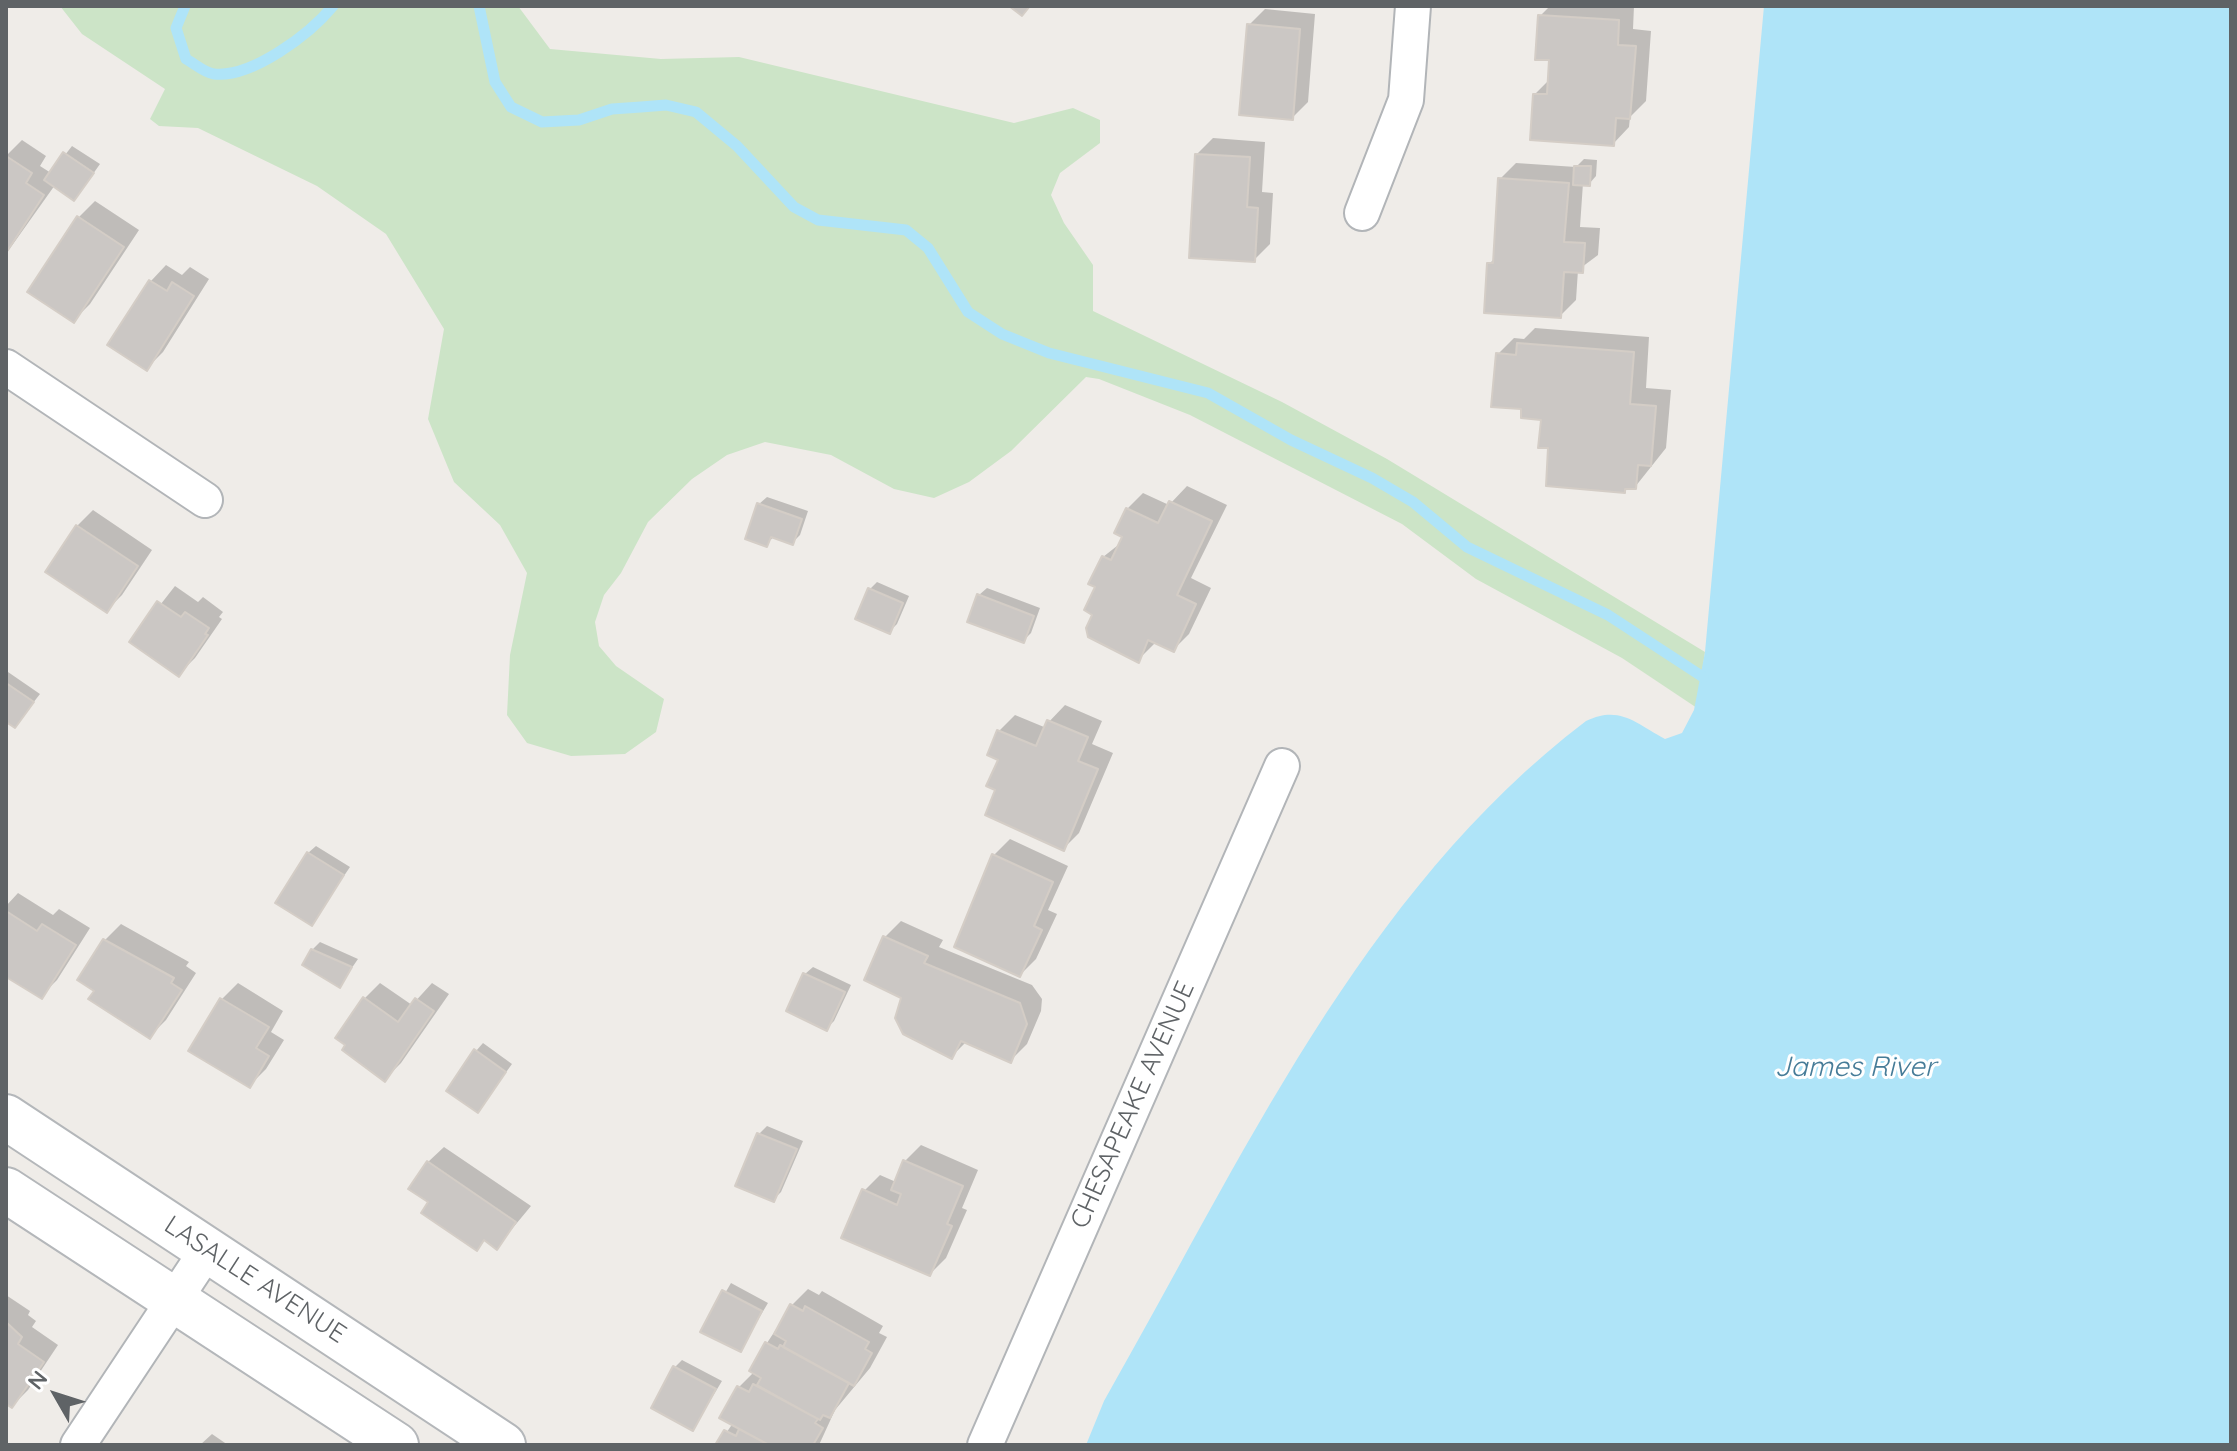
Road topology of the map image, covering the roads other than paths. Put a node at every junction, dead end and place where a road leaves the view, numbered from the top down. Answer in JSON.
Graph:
{"nodes":[{"id":1,"x":1413,"y":6,"type":"edge"},
{"id":2,"x":1362,"y":213,"type":"dead end"},
{"id":3,"x":6,"y":367,"type":"edge"},
{"id":4,"x":205,"y":500,"type":"dead end"},
{"id":5,"x":1282,"y":766,"type":"dead end"},
{"id":6,"x":6,"y":1117,"type":"edge"},
{"id":7,"x":6,"y":1190,"type":"edge"},
{"id":8,"x":208,"y":1249,"type":"junction"},
{"id":9,"x":173,"y":1300,"type":"junction"},
{"id":10,"x":78,"y":1445,"type":"edge"},
{"id":11,"x":396,"y":1445,"type":"edge"},
{"id":12,"x":503,"y":1445,"type":"edge"},
{"id":13,"x":985,"y":1445,"type":"edge"}],
"edges":[{"from":1,"to":2,"type":"street"},
{"from":3,"to":4,"type":"street"},
{"from":5,"to":13,"type":"street","name":"CHESAPEAKE AVENUE"},
{"from":6,"to":8,"type":"main road","name":"LASALLE AVENUE"},
{"from":7,"to":9,"type":"main road"},
{"from":8,"to":9,"type":"street"},
{"from":8,"to":12,"type":"main road","name":"LASALLE AVENUE"},
{"from":9,"to":10,"type":"street"},
{"from":9,"to":11,"type":"main road"}]}
